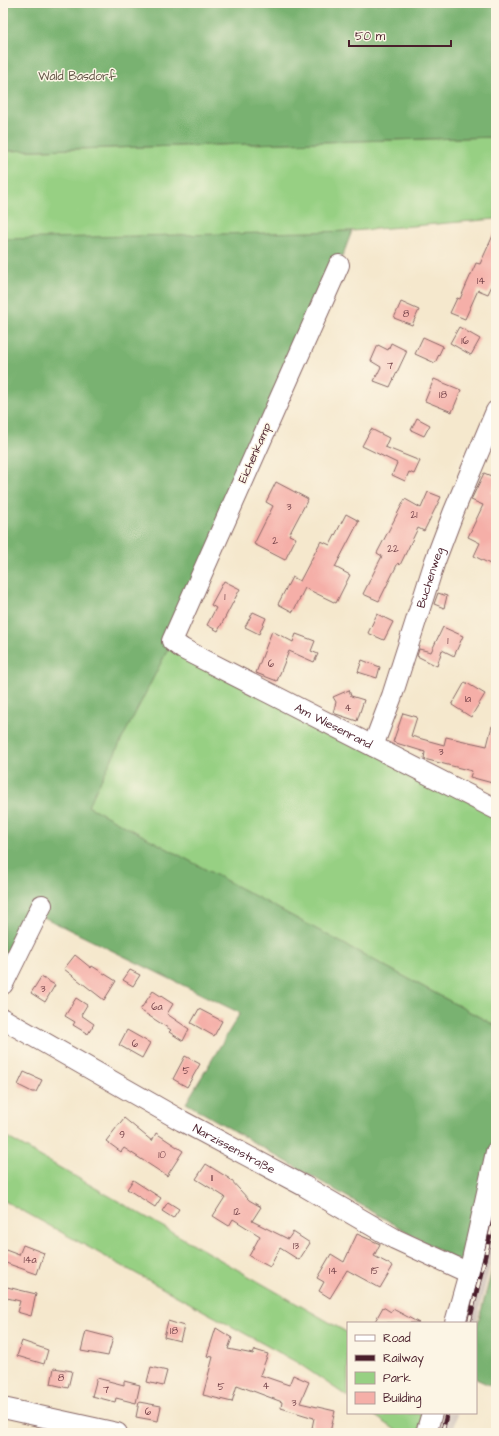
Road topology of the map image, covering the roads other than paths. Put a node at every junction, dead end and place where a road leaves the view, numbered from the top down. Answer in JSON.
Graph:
{"nodes":[{"id":1,"x":339,"y":265,"type":"dead end"},
{"id":2,"x":496,"y":411,"type":"edge"},
{"id":3,"x":172,"y":641,"type":"joint"},
{"id":4,"x":373,"y":746,"type":"junction"},
{"id":5,"x":496,"y":809,"type":"edge"},
{"id":6,"x":42,"y":905,"type":"dead end"},
{"id":7,"x":3,"y":984,"type":"edge"},
{"id":8,"x":3,"y":1019,"type":"edge"},
{"id":9,"x":496,"y":1152,"type":"edge"},
{"id":10,"x":469,"y":1273,"type":"junction"},
{"id":11,"x":456,"y":1322,"type":"edge"},
{"id":12,"x":3,"y":1408,"type":"edge"},
{"id":13,"x":432,"y":1414,"type":"edge"},
{"id":14,"x":117,"y":1433,"type":"edge"},
{"id":15,"x":426,"y":1433,"type":"edge"}],
"edges":[{"from":1,"to":3,"type":"street","name":"Eichenkamp"},
{"from":2,"to":4,"type":"street","name":"Buchenweg"},
{"from":3,"to":4,"type":"street","name":"Am Wiesenrand"},
{"from":4,"to":5,"type":"street","name":"Am Wiesenrand"},
{"from":6,"to":7,"type":"street"},
{"from":8,"to":10,"type":"street","name":"Narzissenstraße"},
{"from":9,"to":10,"type":"street"},
{"from":10,"to":11,"type":"street"},
{"from":12,"to":14,"type":"street"},
{"from":13,"to":15,"type":"street"}]}
